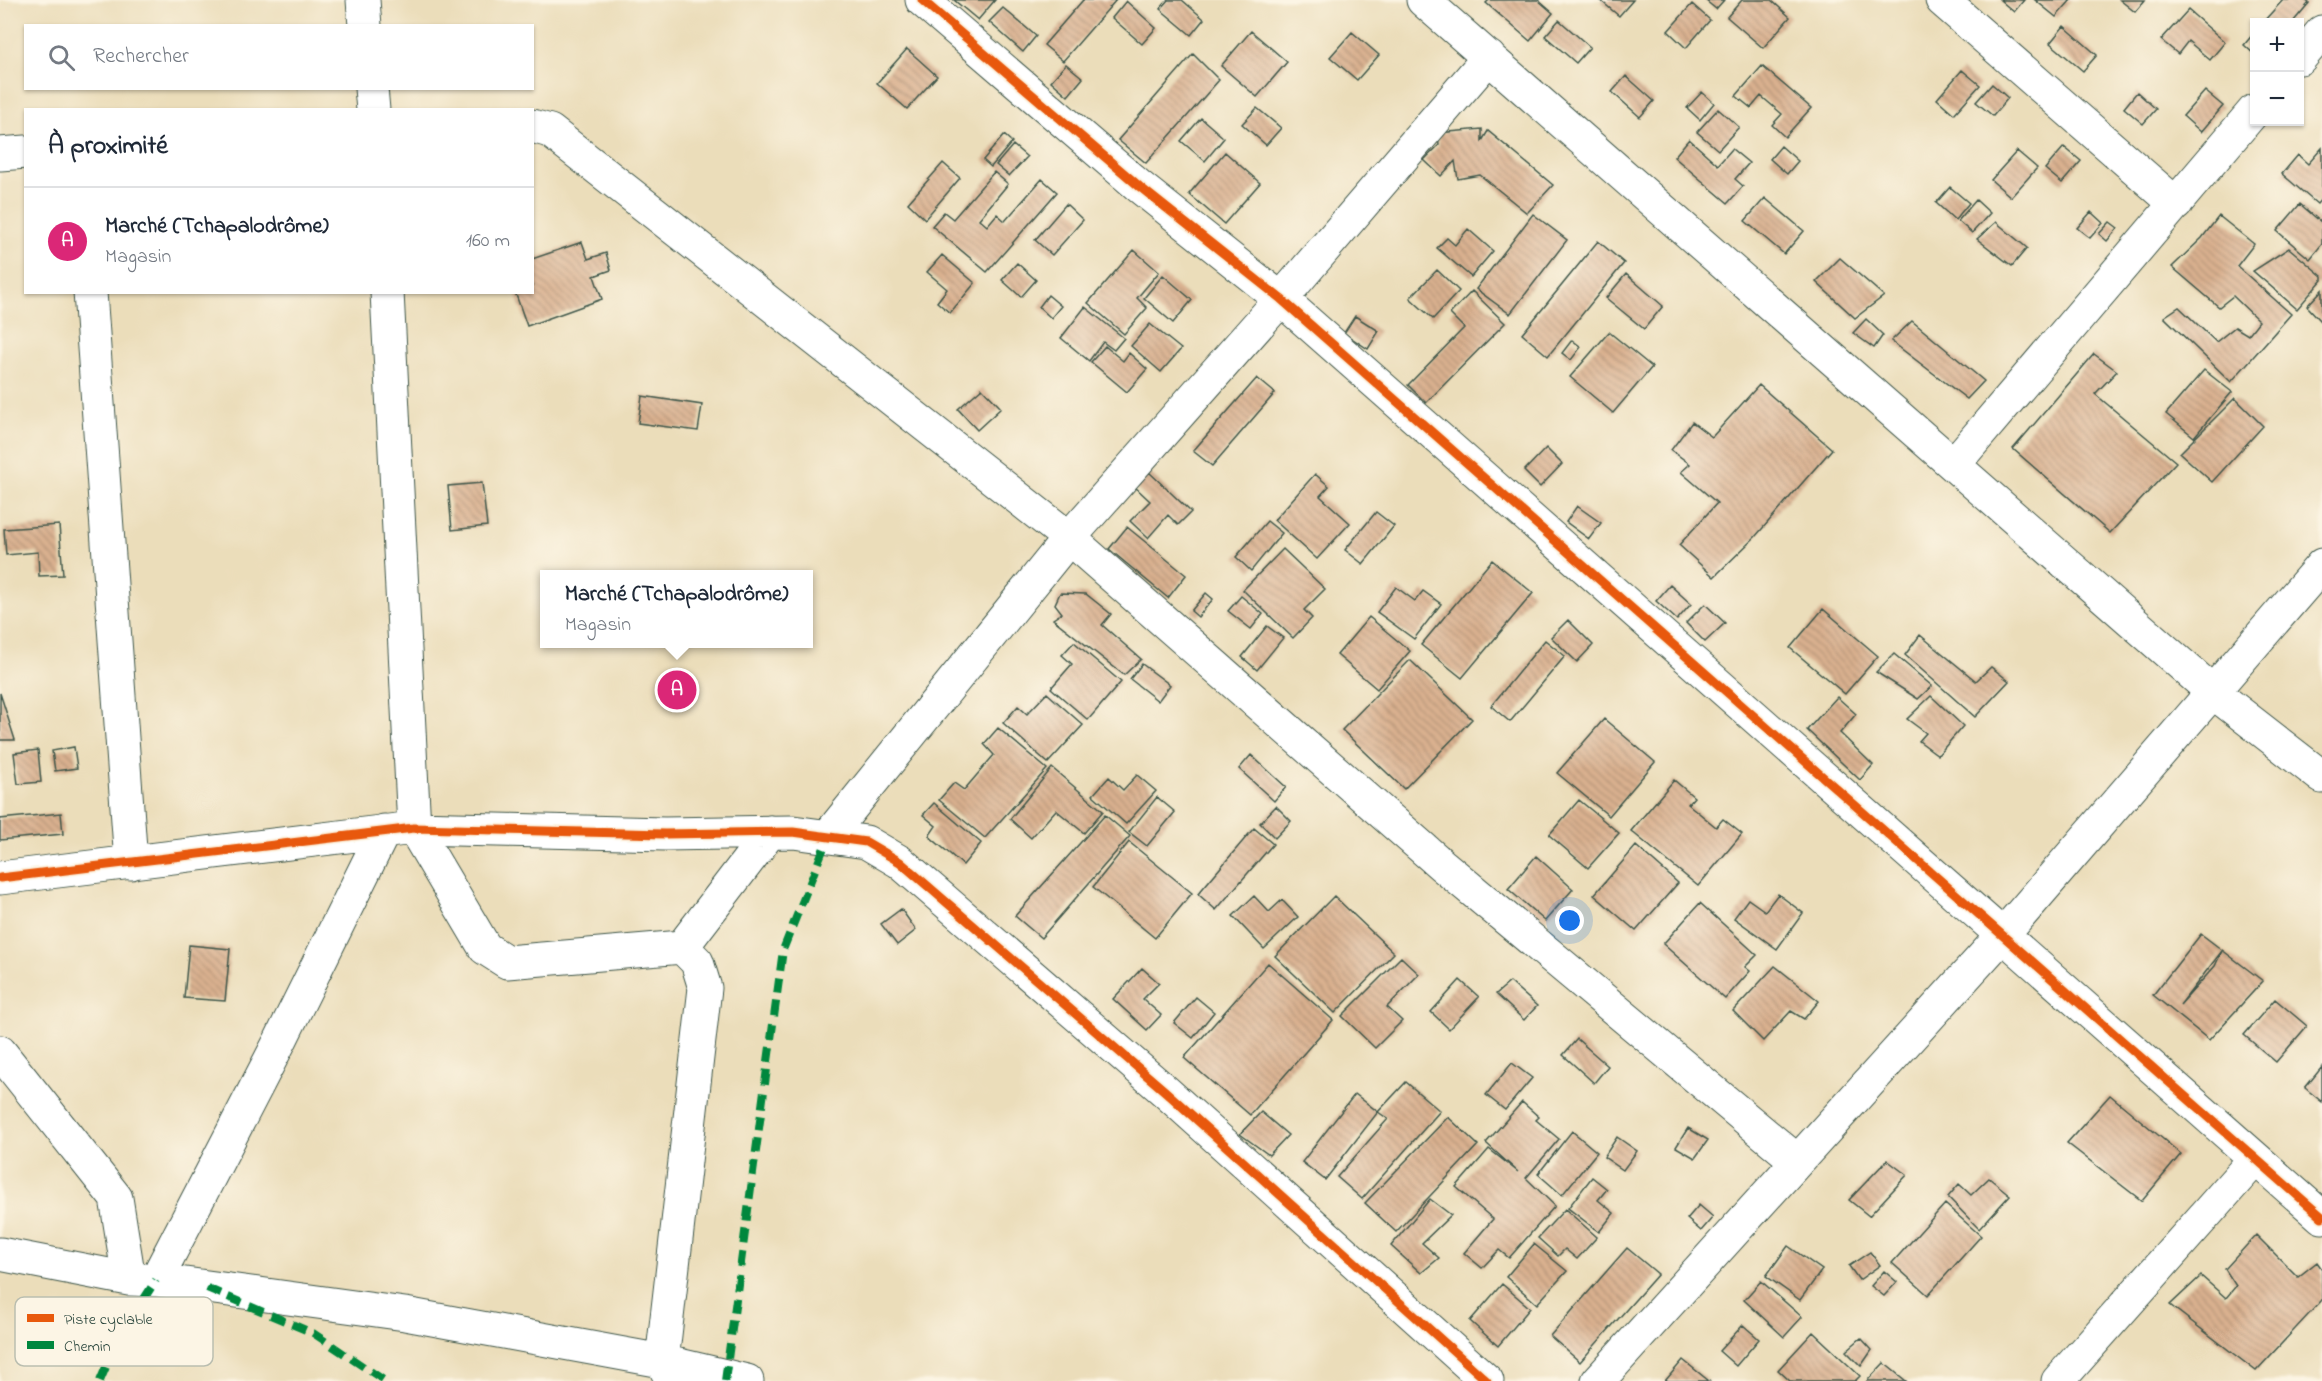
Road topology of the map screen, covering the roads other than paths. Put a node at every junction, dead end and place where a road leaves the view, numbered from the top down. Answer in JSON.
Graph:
{"nodes":[{"id":1,"x":363,"y":0,"type":"edge"},
{"id":2,"x":922,"y":0,"type":"edge"},
{"id":3,"x":1422,"y":0,"type":"edge"},
{"id":4,"x":1942,"y":0,"type":"edge"},
{"id":5,"x":365,"y":24,"type":"edge"},
{"id":6,"x":2322,"y":32,"type":"edge"},
{"id":7,"x":2304,"y":53,"type":"edge"},
{"id":8,"x":1488,"y":57,"type":"junction"},
{"id":9,"x":371,"y":90,"type":"edge"},
{"id":10,"x":373,"y":108,"type":"edge"},
{"id":11,"x":2250,"y":116,"type":"edge"},
{"id":12,"x":534,"y":127,"type":"edge"},
{"id":13,"x":24,"y":152,"type":"edge"},
{"id":14,"x":0,"y":154,"type":"edge"},
{"id":15,"x":2176,"y":204,"type":"junction"},
{"id":16,"x":90,"y":294,"type":"edge"},
{"id":17,"x":387,"y":294,"type":"edge"},
{"id":18,"x":1281,"y":299,"type":"junction"},
{"id":19,"x":1954,"y":464,"type":"junction"},
{"id":20,"x":1069,"y":538,"type":"junction"},
{"id":21,"x":2322,"y":565,"type":"edge"},
{"id":22,"x":2214,"y":693,"type":"junction"},
{"id":23,"x":2322,"y":777,"type":"edge"},
{"id":24,"x":399,"y":830,"type":"junction"},
{"id":25,"x":770,"y":832,"type":"junction"},
{"id":26,"x":829,"y":835,"type":"junction"},
{"id":27,"x":131,"y":863,"type":"junction"},
{"id":28,"x":0,"y":878,"type":"edge"},
{"id":29,"x":2002,"y":936,"type":"junction"},
{"id":30,"x":682,"y":947,"type":"junction"},
{"id":31,"x":0,"y":1052,"type":"edge"},
{"id":32,"x":2255,"y":1159,"type":"junction"},
{"id":33,"x":1797,"y":1161,"type":"junction"},
{"id":34,"x":2322,"y":1217,"type":"edge"},
{"id":35,"x":0,"y":1254,"type":"edge"},
{"id":36,"x":142,"y":1280,"type":"junction"},
{"id":37,"x":667,"y":1371,"type":"edge"},
{"id":38,"x":747,"y":1381,"type":"edge"},
{"id":39,"x":1487,"y":1381,"type":"edge"},
{"id":40,"x":1598,"y":1381,"type":"edge"},
{"id":41,"x":2058,"y":1381,"type":"edge"}],
"edges":[{"from":1,"to":5,"type":"street"},
{"from":2,"to":18,"type":"street"},
{"from":3,"to":8,"type":"street"},
{"from":4,"to":15,"type":"street"},
{"from":6,"to":7,"type":"street"},
{"from":8,"to":18,"type":"street"},
{"from":8,"to":19,"type":"street"},
{"from":9,"to":10,"type":"street"},
{"from":11,"to":15,"type":"street"},
{"from":12,"to":20,"type":"street"},
{"from":13,"to":14,"type":"street"},
{"from":15,"to":19,"type":"street"},
{"from":16,"to":27,"type":"street"},
{"from":17,"to":24,"type":"street"},
{"from":18,"to":20,"type":"street"},
{"from":18,"to":29,"type":"street"},
{"from":19,"to":22,"type":"street"},
{"from":20,"to":26,"type":"street"},
{"from":20,"to":33,"type":"street"},
{"from":21,"to":22,"type":"street"},
{"from":22,"to":23,"type":"street"},
{"from":22,"to":29,"type":"street"},
{"from":24,"to":25,"type":"street"},
{"from":24,"to":27,"type":"street"},
{"from":24,"to":30,"type":"street"},
{"from":24,"to":36,"type":"street"},
{"from":25,"to":26,"type":"street"},
{"from":25,"to":30,"type":"street"},
{"from":26,"to":39,"type":"street"},
{"from":27,"to":28,"type":"street"},
{"from":29,"to":32,"type":"street"},
{"from":29,"to":33,"type":"street"},
{"from":30,"to":37,"type":"street"},
{"from":31,"to":36,"type":"street"},
{"from":32,"to":34,"type":"street"},
{"from":32,"to":41,"type":"street"},
{"from":33,"to":40,"type":"street"},
{"from":35,"to":36,"type":"street"},
{"from":36,"to":37,"type":"street"},
{"from":37,"to":38,"type":"street"}]}
